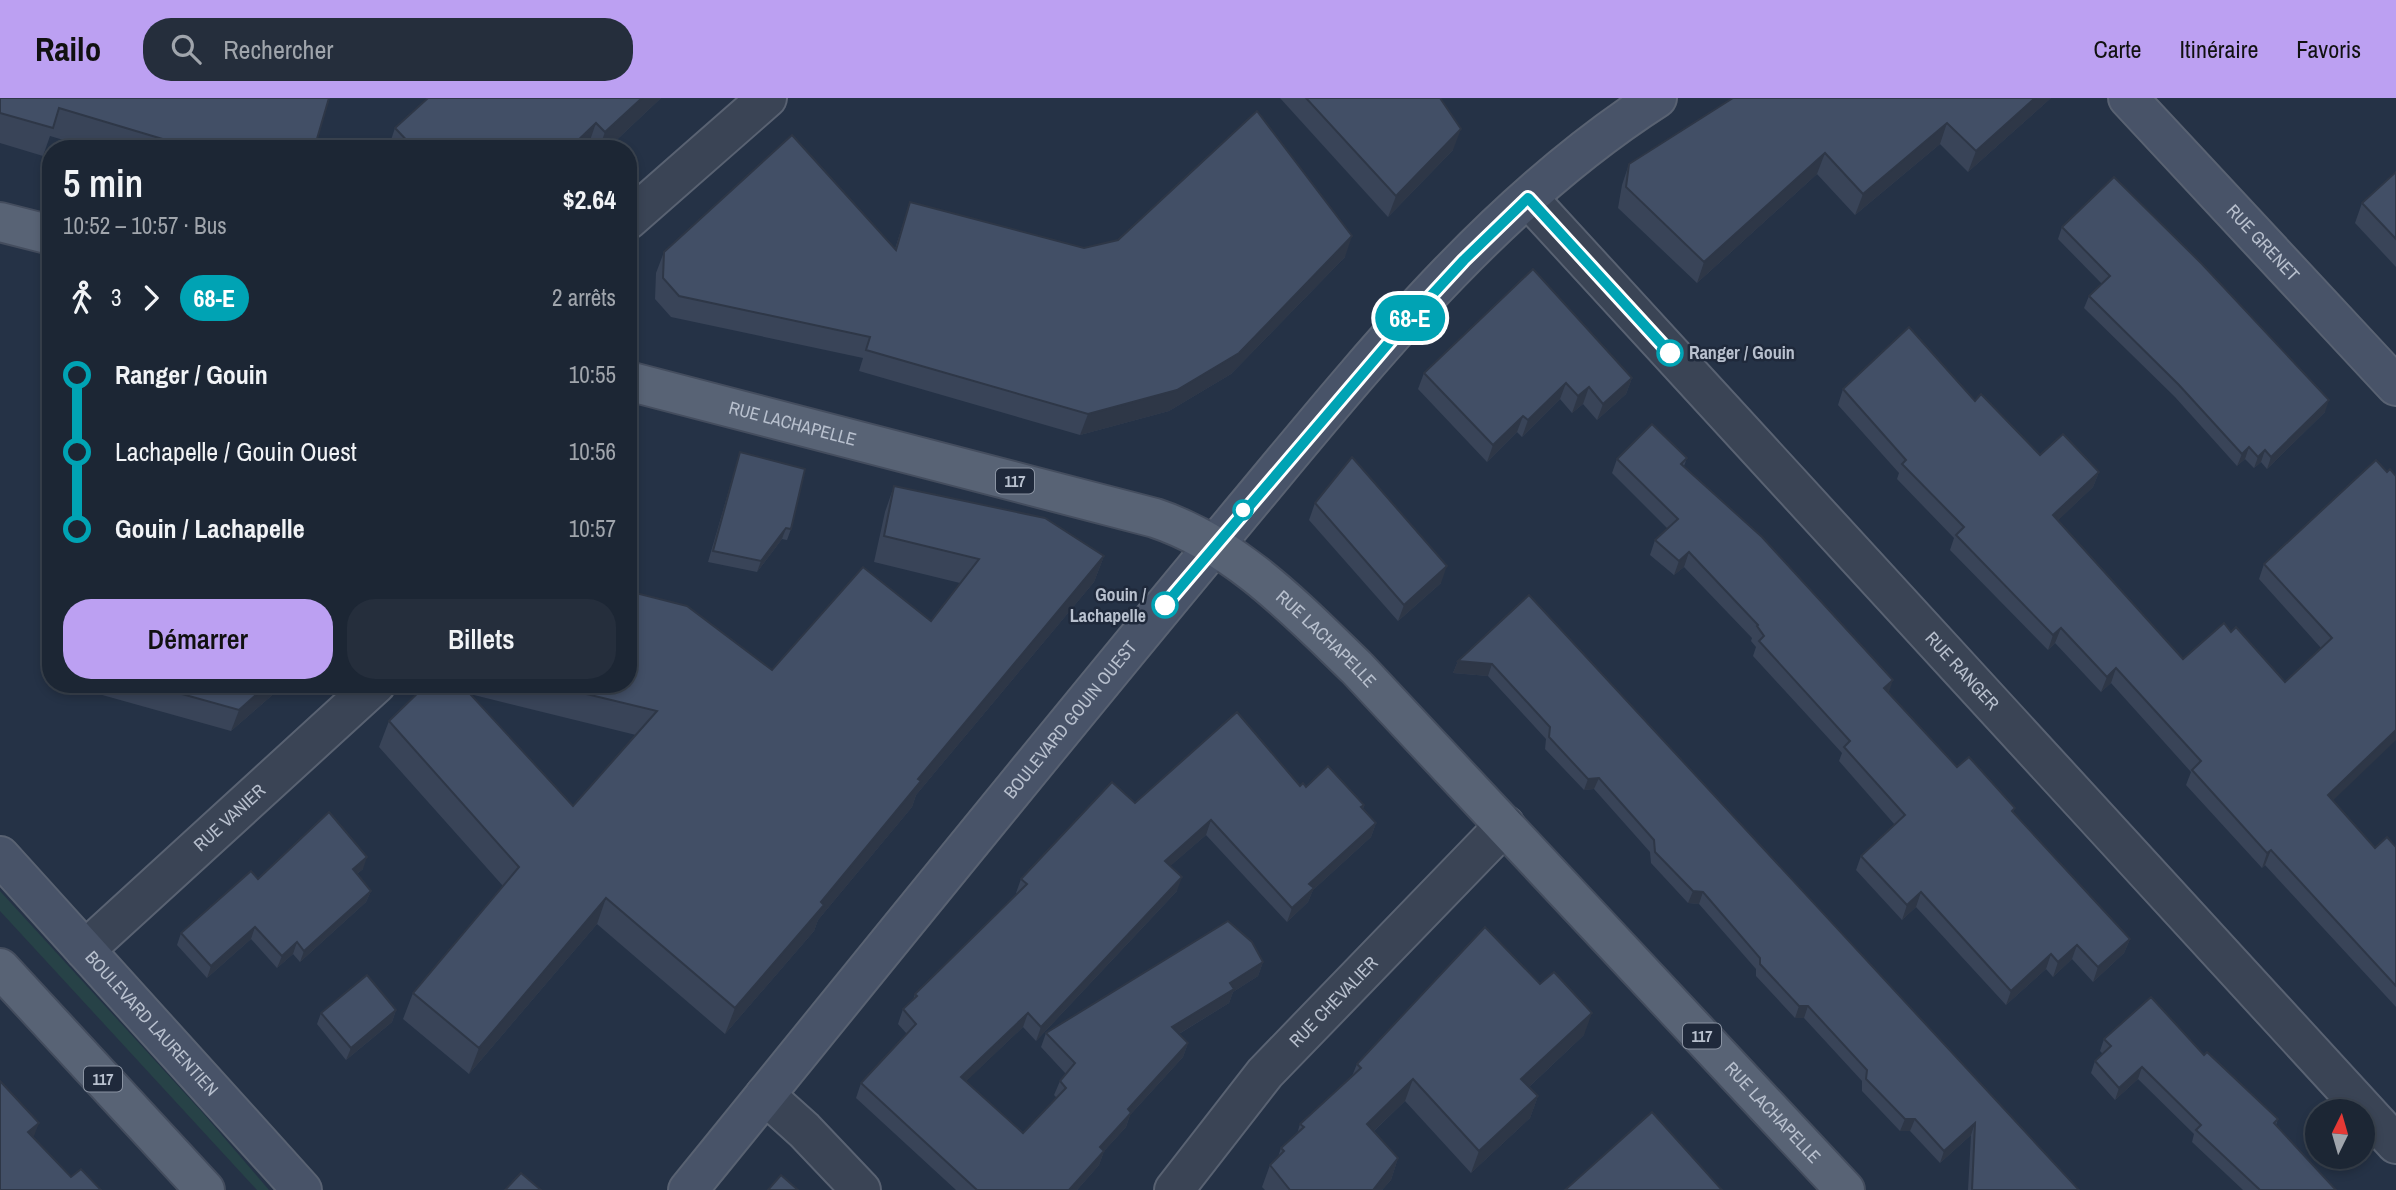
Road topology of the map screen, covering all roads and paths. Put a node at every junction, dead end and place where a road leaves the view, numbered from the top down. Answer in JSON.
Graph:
{"nodes":[{"id":1,"x":767,"y":98,"type":"edge"},
{"id":2,"x":1657,"y":98,"type":"edge"},
{"id":3,"x":2129,"y":98,"type":"edge"},
{"id":4,"x":1528,"y":198,"type":"junction"},
{"id":5,"x":637,"y":212,"type":"edge"},
{"id":6,"x":0,"y":222,"type":"edge"},
{"id":7,"x":42,"y":233,"type":"edge"},
{"id":8,"x":637,"y":383,"type":"edge"},
{"id":9,"x":2396,"y":386,"type":"edge"},
{"id":10,"x":1214,"y":544,"type":"junction"},
{"id":11,"x":366,"y":693,"type":"edge"},
{"id":12,"x":1505,"y":825,"type":"junction"},
{"id":13,"x":0,"y":856,"type":"edge"},
{"id":14,"x":85,"y":950,"type":"junction"},
{"id":15,"x":0,"y":968,"type":"edge"},
{"id":16,"x":765,"y":1095,"type":"junction"},
{"id":17,"x":2396,"y":1144,"type":"edge"},
{"id":18,"x":205,"y":1190,"type":"edge"},
{"id":19,"x":302,"y":1190,"type":"edge"},
{"id":20,"x":688,"y":1190,"type":"edge"},
{"id":21,"x":861,"y":1190,"type":"edge"},
{"id":22,"x":1174,"y":1190,"type":"edge"},
{"id":23,"x":1845,"y":1190,"type":"edge"}],
"edges":[{"from":1,"to":5,"type":"street"},
{"from":2,"to":4,"type":"street","name":"BOULEVARD GOUIN OUEST"},
{"from":3,"to":9,"type":"street","name":"RUE GRENET"},
{"from":4,"to":10,"type":"street","name":"BOULEVARD GOUIN OUEST"},
{"from":4,"to":17,"type":"street","name":"RUE RANGER"},
{"from":6,"to":7,"type":"main road"},
{"from":8,"to":10,"type":"main road","name":"RUE LACHAPELLE","number":"117"},
{"from":10,"to":12,"type":"main road","name":"RUE LACHAPELLE","number":"117"},
{"from":10,"to":16,"type":"street","name":"BOULEVARD GOUIN OUEST"},
{"from":11,"to":14,"type":"street","name":"RUE VANIER"},
{"from":12,"to":22,"type":"street","name":"RUE CHEVALIER"},
{"from":12,"to":23,"type":"main road","name":"RUE LACHAPELLE","number":"117"},
{"from":13,"to":14,"type":"street","name":"BOULEVARD LAURENTIEN"},
{"from":14,"to":19,"type":"street","name":"BOULEVARD LAURENTIEN"},
{"from":15,"to":18,"type":"main road","number":"117"},
{"from":16,"to":20,"type":"street","name":"BOULEVARD GOUIN OUEST"},
{"from":16,"to":21,"type":"street"}]}
